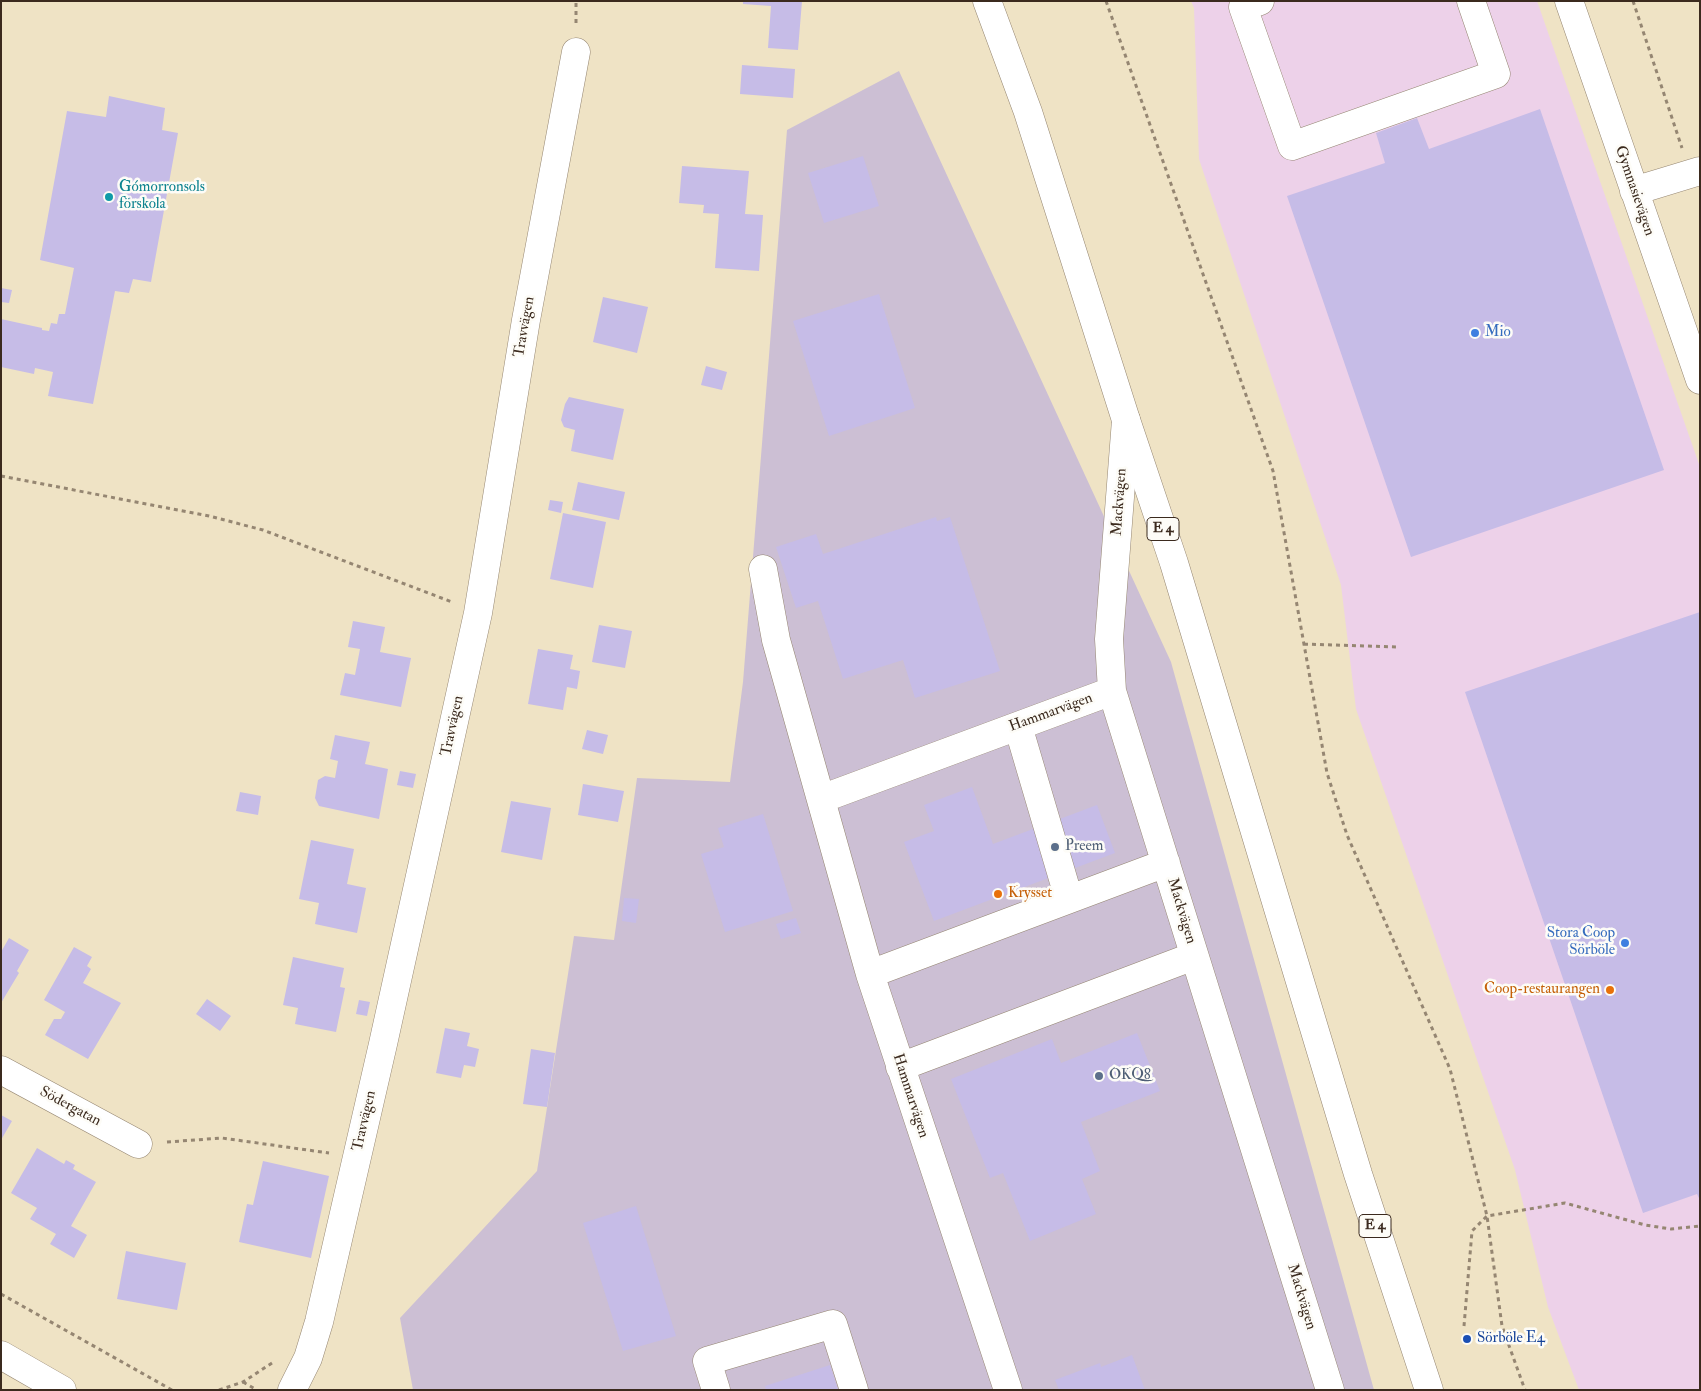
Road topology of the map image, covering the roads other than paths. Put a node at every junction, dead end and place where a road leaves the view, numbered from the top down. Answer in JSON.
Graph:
{"nodes":[{"id":1,"x":987,"y":1,"type":"edge"},
{"id":2,"x":1260,"y":1,"type":"edge"},
{"id":3,"x":1470,"y":1,"type":"edge"},
{"id":4,"x":1569,"y":1,"type":"edge"},
{"id":5,"x":576,"y":52,"type":"dead end"},
{"id":6,"x":1695,"y":172,"type":"edge"},
{"id":7,"x":1634,"y":191,"type":"junction"},
{"id":8,"x":1700,"y":380,"type":"edge"},
{"id":9,"x":1126,"y":420,"type":"junction"},
{"id":10,"x":763,"y":569,"type":"dead end"},
{"id":11,"x":1112,"y":691,"type":"junction"},
{"id":12,"x":1018,"y":726,"type":"junction"},
{"id":13,"x":821,"y":799,"type":"junction"},
{"id":14,"x":1166,"y":863,"type":"junction"},
{"id":15,"x":1069,"y":899,"type":"junction"},
{"id":16,"x":1194,"y":956,"type":"junction"},
{"id":17,"x":870,"y":974,"type":"junction"},
{"id":18,"x":900,"y":1067,"type":"junction"},
{"id":19,"x":1,"y":1070,"type":"edge"},
{"id":20,"x":138,"y":1144,"type":"road end"},
{"id":21,"x":1,"y":1355,"type":"edge"},
{"id":22,"x":62,"y":1390,"type":"edge"},
{"id":23,"x":292,"y":1390,"type":"edge"},
{"id":24,"x":716,"y":1390,"type":"edge"},
{"id":25,"x":854,"y":1390,"type":"edge"},
{"id":26,"x":1008,"y":1390,"type":"edge"},
{"id":27,"x":1330,"y":1390,"type":"edge"},
{"id":28,"x":1429,"y":1390,"type":"edge"}],
"edges":[{"from":1,"to":9,"type":"main road","number":"E 4"},
{"from":2,"to":3,"type":"main road"},
{"from":4,"to":7,"type":"main road","name":"Gymnasievägen"},
{"from":5,"to":23,"type":"main road","name":"Travvägen"},
{"from":6,"to":7,"type":"main road"},
{"from":7,"to":8,"type":"main road","name":"Gymnasievägen"},
{"from":9,"to":11,"type":"main road","name":"Mackvägen"},
{"from":9,"to":28,"type":"main road","number":"E 4"},
{"from":10,"to":13,"type":"main road","name":"Hammarvägen"},
{"from":11,"to":12,"type":"main road","name":"Hammarvägen"},
{"from":11,"to":14,"type":"main road","name":"Mackvägen"},
{"from":12,"to":13,"type":"main road","name":"Hammarvägen"},
{"from":12,"to":15,"type":"main road"},
{"from":13,"to":17,"type":"main road","name":"Hammarvägen"},
{"from":14,"to":15,"type":"main road"},
{"from":14,"to":16,"type":"main road","name":"Mackvägen"},
{"from":15,"to":17,"type":"main road"},
{"from":16,"to":18,"type":"main road"},
{"from":16,"to":27,"type":"main road","name":"Mackvägen"},
{"from":17,"to":18,"type":"main road","name":"Hammarvägen"},
{"from":18,"to":26,"type":"main road","name":"Hammarvägen"},
{"from":19,"to":20,"type":"main road","name":"Södergatan"},
{"from":21,"to":22,"type":"main road"},
{"from":24,"to":25,"type":"main road"}]}
